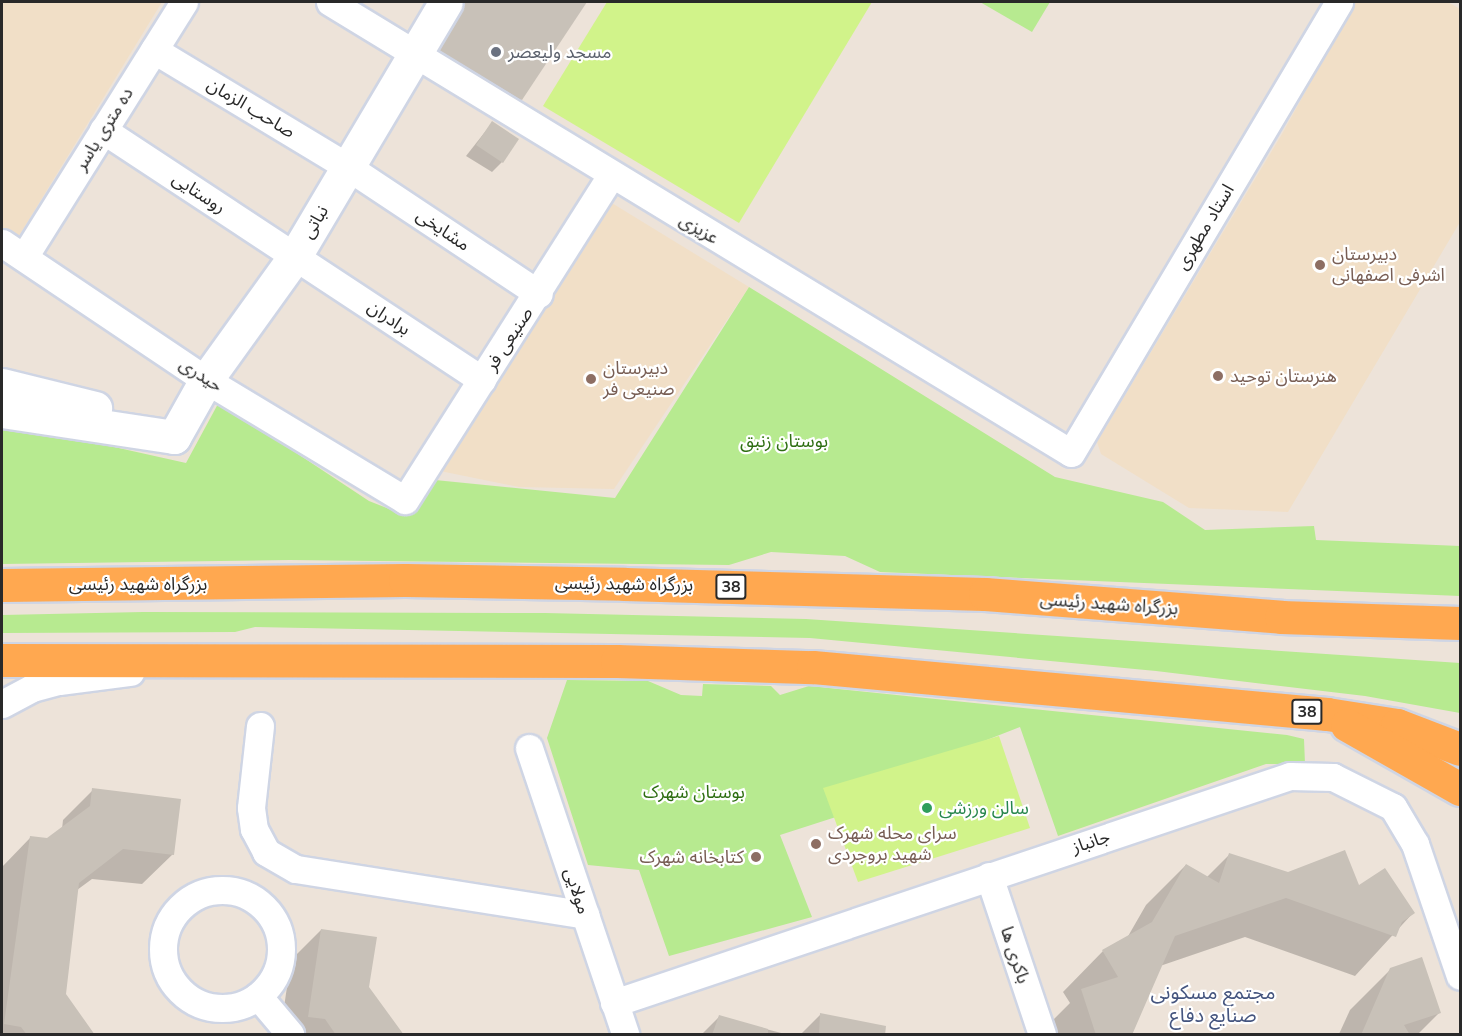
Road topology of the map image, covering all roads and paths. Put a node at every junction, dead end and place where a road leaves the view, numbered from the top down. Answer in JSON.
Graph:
{"nodes":[{"id":1,"x":184,"y":2,"type":"edge"},
{"id":2,"x":330,"y":2,"type":"edge"},
{"id":3,"x":446,"y":2,"type":"edge"},
{"id":4,"x":1339,"y":2,"type":"edge"},
{"id":5,"x":154,"y":50,"type":"junction"},
{"id":6,"x":415,"y":53,"type":"junction"},
{"id":7,"x":103,"y":130,"type":"junction"},
{"id":8,"x":348,"y":167,"type":"junction"},
{"id":9,"x":611,"y":176,"type":"junction"},
{"id":10,"x":2,"y":243,"type":"edge"},
{"id":11,"x":295,"y":256,"type":"junction"},
{"id":12,"x":24,"y":257,"type":"junction"},
{"id":13,"x":539,"y":294,"type":"junction"},
{"id":14,"x":206,"y":380,"type":"junction"},
{"id":15,"x":482,"y":380,"type":"junction"},
{"id":16,"x":2,"y":385,"type":"edge"},
{"id":17,"x":2,"y":411,"type":"edge"},
{"id":18,"x":162,"y":435,"type":"junction"},
{"id":19,"x":1071,"y":453,"type":"joint"},
{"id":20,"x":405,"y":500,"type":"joint"},
{"id":21,"x":2,"y":585,"type":"edge"},
{"id":22,"x":1461,"y":623,"type":"edge"},
{"id":23,"x":241,"y":658,"type":"junction"},
{"id":24,"x":2,"y":660,"type":"edge"},
{"id":25,"x":2,"y":704,"type":"edge"},
{"id":26,"x":1327,"y":714,"type":"junction"},
{"id":27,"x":260,"y":726,"type":"dead end"},
{"id":28,"x":529,"y":748,"type":"dead end"},
{"id":29,"x":1461,"y":749,"type":"edge"},
{"id":30,"x":1461,"y":789,"type":"edge"},
{"id":31,"x":989,"y":876,"type":"junction"},
{"id":32,"x":585,"y":915,"type":"junction"},
{"id":33,"x":1461,"y":976,"type":"edge"},
{"id":34,"x":258,"y":996,"type":"junction"},
{"id":35,"x":614,"y":1003,"type":"junction"},
{"id":36,"x":291,"y":1035,"type":"edge"},
{"id":37,"x":625,"y":1035,"type":"edge"},
{"id":38,"x":1042,"y":1035,"type":"edge"}],
"edges":[{"from":1,"to":5,"type":"street","name":"ده متری یاسر"},
{"from":2,"to":6,"type":"street","name":"عزیزی"},
{"from":3,"to":6,"type":"main road","name":"نباتی"},
{"from":4,"to":19,"type":"street","name":"استاد مطهری"},
{"from":5,"to":7,"type":"street","name":"ده متری یاسر"},
{"from":5,"to":8,"type":"street","name":"صاحب الزمان"},
{"from":6,"to":8,"type":"main road","name":"نباتی"},
{"from":6,"to":9,"type":"street","name":"عزیزی"},
{"from":7,"to":11,"type":"street","name":"روستایی"},
{"from":7,"to":12,"type":"street","name":"ده متری یاسر"},
{"from":8,"to":11,"type":"main road","name":"نباتی"},
{"from":8,"to":13,"type":"street","name":"مشایخی"},
{"from":9,"to":13,"type":"street","name":"صنیعی فر"},
{"from":9,"to":19,"type":"street","name":"عزیزی"},
{"from":10,"to":12,"type":"street","name":"حیدری"},
{"from":11,"to":14,"type":"main road","name":"نباتی"},
{"from":11,"to":15,"type":"street","name":"برادران"},
{"from":12,"to":14,"type":"street","name":"حیدری"},
{"from":13,"to":15,"type":"street","name":"صنیعی فر"},
{"from":14,"to":18,"type":"main road","name":"نباتی"},
{"from":14,"to":20,"type":"street","name":"حیدری"},
{"from":15,"to":20,"type":"street","name":"صنیعی فر"},
{"from":16,"to":18,"type":"main road"},
{"from":17,"to":18,"type":"main road"},
{"from":21,"to":22,"type":"highway","name":"بزرگراه شهید رئیسی","number":"38"},
{"from":23,"to":24,"type":"highway","number":"38"},
{"from":23,"to":25,"type":"street"},
{"from":23,"to":26,"type":"highway","number":"38"},
{"from":26,"to":29,"type":"highway","number":"38"},
{"from":26,"to":30,"type":"highway"},
{"from":27,"to":32,"type":"street"},
{"from":28,"to":32,"type":"street","name":"مولايی"},
{"from":31,"to":33,"type":"street","name":"جانباز"},
{"from":31,"to":35,"type":"street","name":"جانباز"},
{"from":31,"to":38,"type":"street","name":"باکری ها"},
{"from":32,"to":35,"type":"street","name":"مولايی"},
{"from":34,"to":34,"type":"street"},
{"from":34,"to":36,"type":"street"},
{"from":35,"to":37,"type":"street","name":"مولايی"}]}
